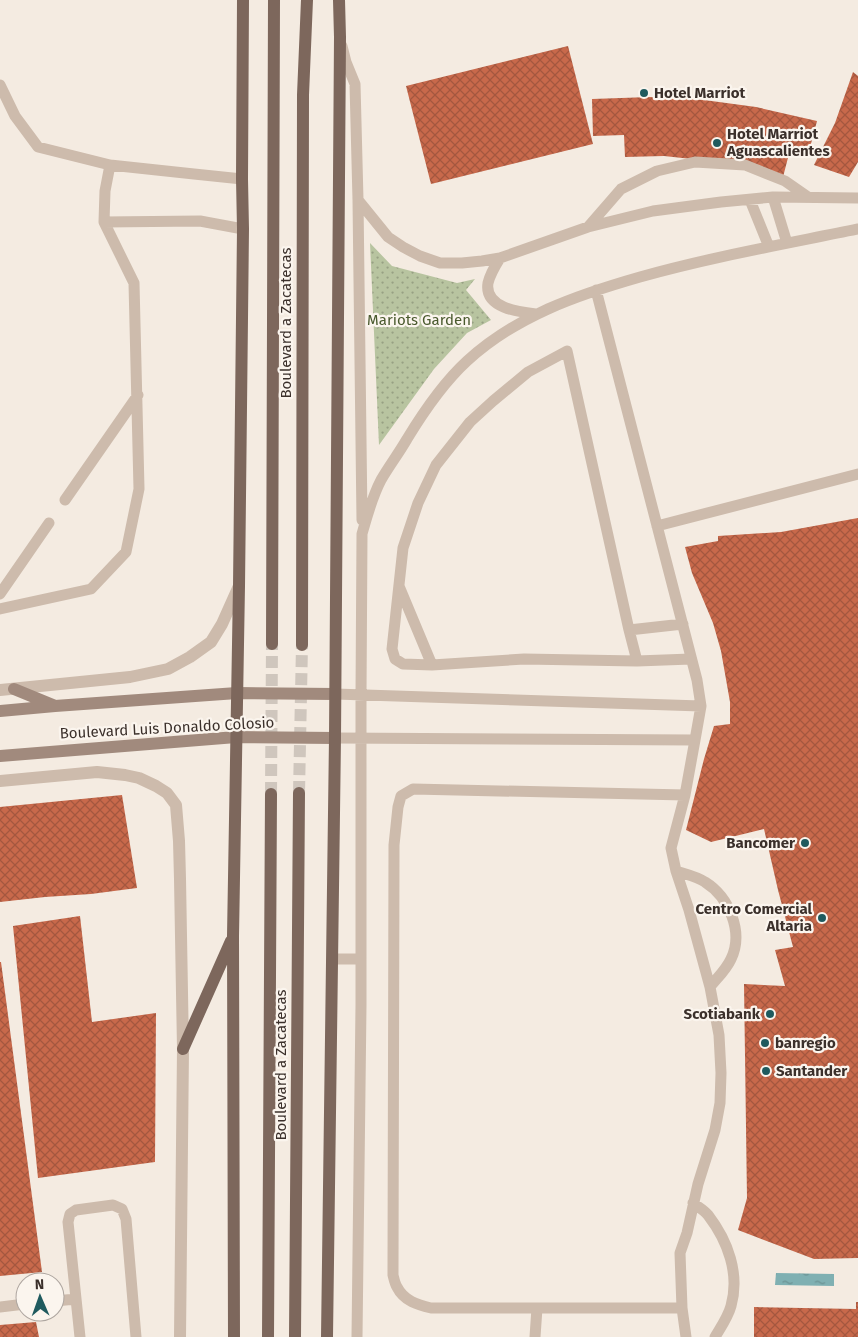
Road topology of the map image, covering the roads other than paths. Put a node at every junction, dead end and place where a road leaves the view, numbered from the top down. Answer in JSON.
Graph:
{"nodes":[{"id":1,"x":243,"y":0,"type":"edge"},
{"id":2,"x":274,"y":0,"type":"edge"},
{"id":3,"x":307,"y":0,"type":"edge"},
{"id":4,"x":339,"y":0,"type":"edge"},
{"id":5,"x":340,"y":37,"type":"junction"},
{"id":6,"x":0,"y":85,"type":"edge"},
{"id":7,"x":110,"y":164,"type":"junction"},
{"id":8,"x":242,"y":178,"type":"junction"},
{"id":9,"x":773,"y":197,"type":"junction"},
{"id":10,"x":808,"y":197,"type":"junction"},
{"id":11,"x":858,"y":198,"type":"edge"},
{"id":12,"x":358,"y":200,"type":"junction"},
{"id":13,"x":750,"y":200,"type":"junction"},
{"id":14,"x":104,"y":222,"type":"junction"},
{"id":15,"x":588,"y":227,"type":"junction"},
{"id":16,"x":243,"y":229,"type":"junction"},
{"id":17,"x":858,"y":229,"type":"edge"},
{"id":18,"x":787,"y":243,"type":"junction"},
{"id":19,"x":769,"y":247,"type":"junction"},
{"id":20,"x":500,"y":258,"type":"junction"},
{"id":21,"x":596,"y":290,"type":"junction"},
{"id":22,"x":536,"y":314,"type":"junction"},
{"id":23,"x":138,"y":395,"type":"junction"},
{"id":24,"x":858,"y":474,"type":"edge"},
{"id":25,"x":65,"y":500,"type":"dead end"},
{"id":26,"x":49,"y":523,"type":"dead end"},
{"id":27,"x":657,"y":526,"type":"junction"},
{"id":28,"x":362,"y":534,"type":"junction"},
{"id":29,"x":4,"y":580,"type":"edge"},
{"id":30,"x":398,"y":584,"type":"junction"},
{"id":31,"x":239,"y":586,"type":"junction"},
{"id":32,"x":0,"y":594,"type":"edge"},
{"id":33,"x":0,"y":609,"type":"edge"},
{"id":34,"x":683,"y":624,"type":"junction"},
{"id":35,"x":629,"y":630,"type":"junction"},
{"id":36,"x":272,"y":644,"type":"tunnel mouth"},
{"id":37,"x":302,"y":645,"type":"tunnel mouth"},
{"id":38,"x":691,"y":659,"type":"junction"},
{"id":39,"x":636,"y":660,"type":"junction"},
{"id":40,"x":432,"y":665,"type":"junction"},
{"id":41,"x":14,"y":689,"type":"junction"},
{"id":42,"x":0,"y":690,"type":"edge"},
{"id":43,"x":237,"y":693,"type":"junction"},
{"id":44,"x":335,"y":694,"type":"junction"},
{"id":45,"x":361,"y":695,"type":"junction"},
{"id":46,"x":55,"y":706,"type":"junction"},
{"id":47,"x":700,"y":706,"type":"junction"},
{"id":48,"x":0,"y":711,"type":"edge"},
{"id":49,"x":236,"y":737,"type":"junction"},
{"id":50,"x":335,"y":738,"type":"junction"},
{"id":51,"x":361,"y":738,"type":"junction"},
{"id":52,"x":695,"y":740,"type":"junction"},
{"id":53,"x":0,"y":756,"type":"edge"},
{"id":54,"x":0,"y":780,"type":"edge"},
{"id":55,"x":299,"y":793,"type":"tunnel mouth"},
{"id":56,"x":271,"y":794,"type":"tunnel mouth"},
{"id":57,"x":685,"y":795,"type":"junction"},
{"id":58,"x":676,"y":871,"type":"junction"},
{"id":59,"x":233,"y":936,"type":"junction"},
{"id":60,"x":333,"y":959,"type":"junction"},
{"id":61,"x":361,"y":959,"type":"junction"},
{"id":62,"x":710,"y":987,"type":"junction"},
{"id":63,"x":183,"y":1049,"type":"junction"},
{"id":64,"x":693,"y":1203,"type":"junction"},
{"id":65,"x":76,"y":1299,"type":"junction"},
{"id":66,"x":65,"y":1300,"type":"edge"},
{"id":67,"x":15,"y":1305,"type":"edge"},
{"id":68,"x":0,"y":1307,"type":"edge"},
{"id":69,"x":537,"y":1308,"type":"junction"},
{"id":70,"x":682,"y":1308,"type":"junction"},
{"id":71,"x":80,"y":1337,"type":"edge"},
{"id":72,"x":136,"y":1337,"type":"edge"},
{"id":73,"x":180,"y":1337,"type":"edge"},
{"id":74,"x":234,"y":1337,"type":"edge"},
{"id":75,"x":268,"y":1337,"type":"edge"},
{"id":76,"x":295,"y":1337,"type":"edge"},
{"id":77,"x":327,"y":1337,"type":"edge"},
{"id":78,"x":358,"y":1337,"type":"edge"},
{"id":79,"x":535,"y":1337,"type":"edge"},
{"id":80,"x":686,"y":1337,"type":"edge"},
{"id":81,"x":715,"y":1337,"type":"edge"}],
"edges":[{"from":1,"to":8,"type":"main road"},
{"from":2,"to":36,"type":"main road","name":"Boulevard a Zacatecas"},
{"from":3,"to":37,"type":"main road","name":"Boulevard a Zacatecas"},
{"from":4,"to":5,"type":"main road"},
{"from":5,"to":12,"type":"lane"},
{"from":5,"to":44,"type":"main road"},
{"from":6,"to":7,"type":"lane"},
{"from":7,"to":8,"type":"lane"},
{"from":7,"to":14,"type":"lane"},
{"from":8,"to":16,"type":"main road"},
{"from":9,"to":10,"type":"lane"},
{"from":9,"to":13,"type":"lane"},
{"from":9,"to":18,"type":"lane"},
{"from":10,"to":11,"type":"lane"},
{"from":10,"to":15,"type":"lane"},
{"from":12,"to":20,"type":"lane"},
{"from":12,"to":28,"type":"lane"},
{"from":13,"to":15,"type":"lane"},
{"from":13,"to":19,"type":"lane"},
{"from":14,"to":16,"type":"lane"},
{"from":14,"to":23,"type":"lane"},
{"from":15,"to":20,"type":"lane"},
{"from":16,"to":31,"type":"main road"},
{"from":17,"to":18,"type":"lane"},
{"from":18,"to":19,"type":"lane"},
{"from":19,"to":21,"type":"lane"},
{"from":20,"to":22,"type":"lane"},
{"from":21,"to":22,"type":"lane"},
{"from":21,"to":27,"type":"lane"},
{"from":22,"to":28,"type":"lane"},
{"from":23,"to":25,"type":"lane"},
{"from":23,"to":33,"type":"lane"},
{"from":24,"to":27,"type":"lane"},
{"from":26,"to":29,"type":"lane"},
{"from":27,"to":34,"type":"lane"},
{"from":28,"to":45,"type":"lane"},
{"from":29,"to":32,"type":"lane"},
{"from":30,"to":35,"type":"lane"},
{"from":30,"to":40,"type":"lane"},
{"from":30,"to":40,"type":"lane"},
{"from":31,"to":41,"type":"street"},
{"from":31,"to":43,"type":"main road"},
{"from":34,"to":35,"type":"lane"},
{"from":34,"to":38,"type":"lane"},
{"from":35,"to":39,"type":"lane"},
{"from":38,"to":39,"type":"lane"},
{"from":38,"to":47,"type":"lane"},
{"from":39,"to":40,"type":"lane"},
{"from":41,"to":42,"type":"street"},
{"from":41,"to":46,"type":"main road"},
{"from":43,"to":44,"type":"main road","name":"Boulevard Luis Donaldo Colosio"},
{"from":43,"to":46,"type":"main road","name":"Boulevard Luis Donaldo Colosio"},
{"from":43,"to":49,"type":"main road"},
{"from":44,"to":45,"type":"lane"},
{"from":44,"to":50,"type":"main road"},
{"from":45,"to":47,"type":"lane"},
{"from":45,"to":51,"type":"lane"},
{"from":46,"to":48,"type":"main road","name":"Boulevard Luis Donaldo Colosio"},
{"from":47,"to":52,"type":"lane"},
{"from":49,"to":50,"type":"main road","name":"Boulevard Luis Donaldo Colosio"},
{"from":49,"to":53,"type":"main road","name":"Boulevard Luis Donaldo Colosio"},
{"from":49,"to":59,"type":"main road"},
{"from":50,"to":51,"type":"lane"},
{"from":50,"to":60,"type":"main road"},
{"from":51,"to":52,"type":"lane"},
{"from":51,"to":61,"type":"lane"},
{"from":52,"to":57,"type":"lane"},
{"from":54,"to":63,"type":"street"},
{"from":55,"to":76,"type":"main road","name":"Boulevard a Zacatecas"},
{"from":56,"to":75,"type":"main road","name":"Boulevard a Zacatecas"},
{"from":57,"to":58,"type":"lane"},
{"from":57,"to":69,"type":"lane"},
{"from":58,"to":62,"type":"lane"},
{"from":58,"to":62,"type":"lane"},
{"from":59,"to":63,"type":"main road"},
{"from":59,"to":74,"type":"main road"},
{"from":60,"to":61,"type":"lane"},
{"from":60,"to":77,"type":"main road"},
{"from":61,"to":78,"type":"lane"},
{"from":62,"to":64,"type":"lane"},
{"from":63,"to":73,"type":"street"},
{"from":64,"to":70,"type":"lane"},
{"from":64,"to":81,"type":"lane"},
{"from":65,"to":66,"type":"lane"},
{"from":65,"to":71,"type":"lane"},
{"from":65,"to":72,"type":"lane"},
{"from":67,"to":68,"type":"lane"},
{"from":69,"to":70,"type":"lane"},
{"from":69,"to":79,"type":"lane"},
{"from":70,"to":80,"type":"lane"}]}
